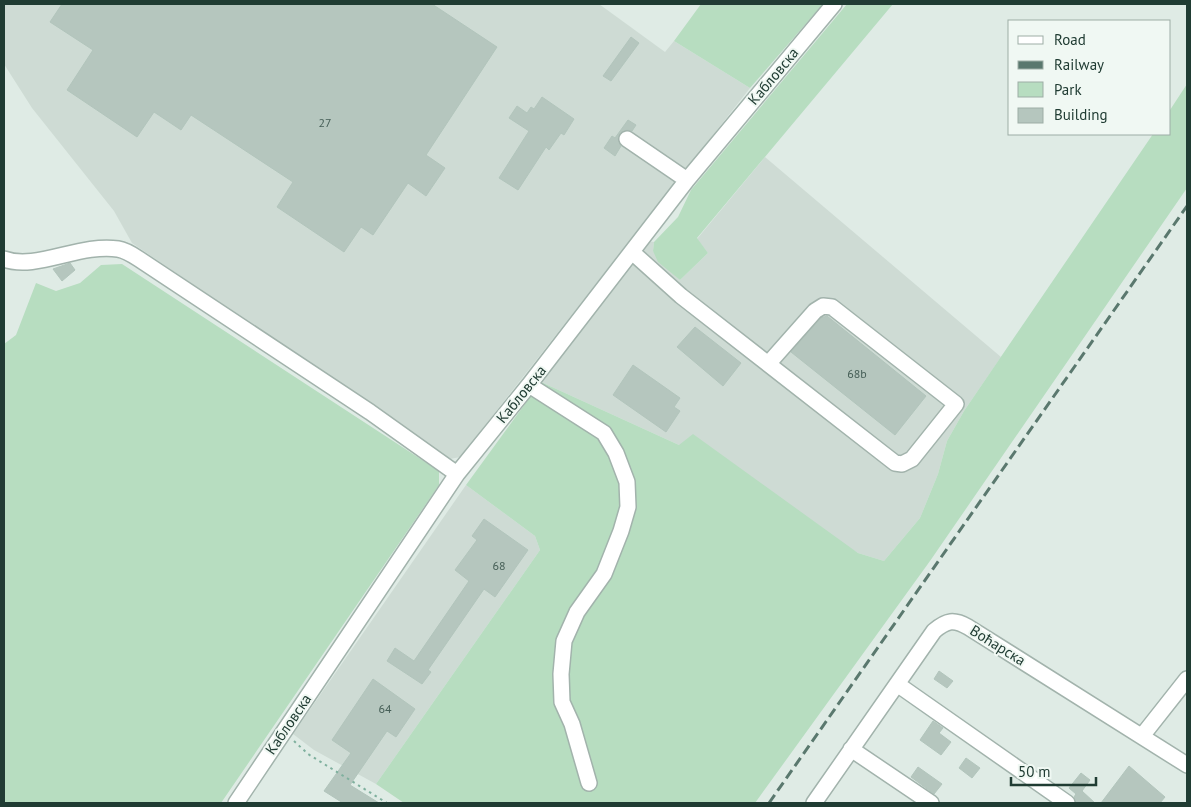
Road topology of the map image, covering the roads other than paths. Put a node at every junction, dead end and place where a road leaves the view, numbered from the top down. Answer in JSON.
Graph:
{"nodes":[{"id":1,"x":834,"y":4,"type":"edge"},
{"id":2,"x":627,"y":139,"type":"dead end"},
{"id":3,"x":686,"y":180,"type":"junction"},
{"id":4,"x":632,"y":252,"type":"junction"},
{"id":5,"x":4,"y":258,"type":"edge"},
{"id":6,"x":768,"y":364,"type":"junction"},
{"id":7,"x":529,"y":385,"type":"junction"},
{"id":8,"x":457,"y":474,"type":"junction"},
{"id":9,"x":1187,"y":679,"type":"edge"},
{"id":10,"x":897,"y":684,"type":"junction"},
{"id":11,"x":1142,"y":736,"type":"junction"},
{"id":12,"x":851,"y":749,"type":"junction"},
{"id":13,"x":1187,"y":765,"type":"edge"},
{"id":14,"x":589,"y":783,"type":"dead end"},
{"id":15,"x":236,"y":803,"type":"edge"},
{"id":16,"x":814,"y":803,"type":"edge"},
{"id":17,"x":931,"y":803,"type":"edge"},
{"id":18,"x":1067,"y":803,"type":"edge"}],
"edges":[{"from":1,"to":3,"type":"street","name":"Кабловска"},
{"from":2,"to":3,"type":"street"},
{"from":3,"to":4,"type":"street","name":"Кабловска"},
{"from":4,"to":6,"type":"street"},
{"from":4,"to":7,"type":"street","name":"Кабловска"},
{"from":5,"to":8,"type":"street"},
{"from":6,"to":6,"type":"street"},
{"from":7,"to":8,"type":"street","name":"Кабловска"},
{"from":7,"to":14,"type":"street"},
{"from":8,"to":15,"type":"street","name":"Кабловска"},
{"from":9,"to":11,"type":"street"},
{"from":10,"to":11,"type":"street","name":"Воћарска"},
{"from":10,"to":12,"type":"street","name":"Воћарска"},
{"from":10,"to":18,"type":"street"},
{"from":11,"to":13,"type":"street","name":"Воћарска"},
{"from":12,"to":16,"type":"street","name":"Воћарска"},
{"from":12,"to":17,"type":"street"}]}
